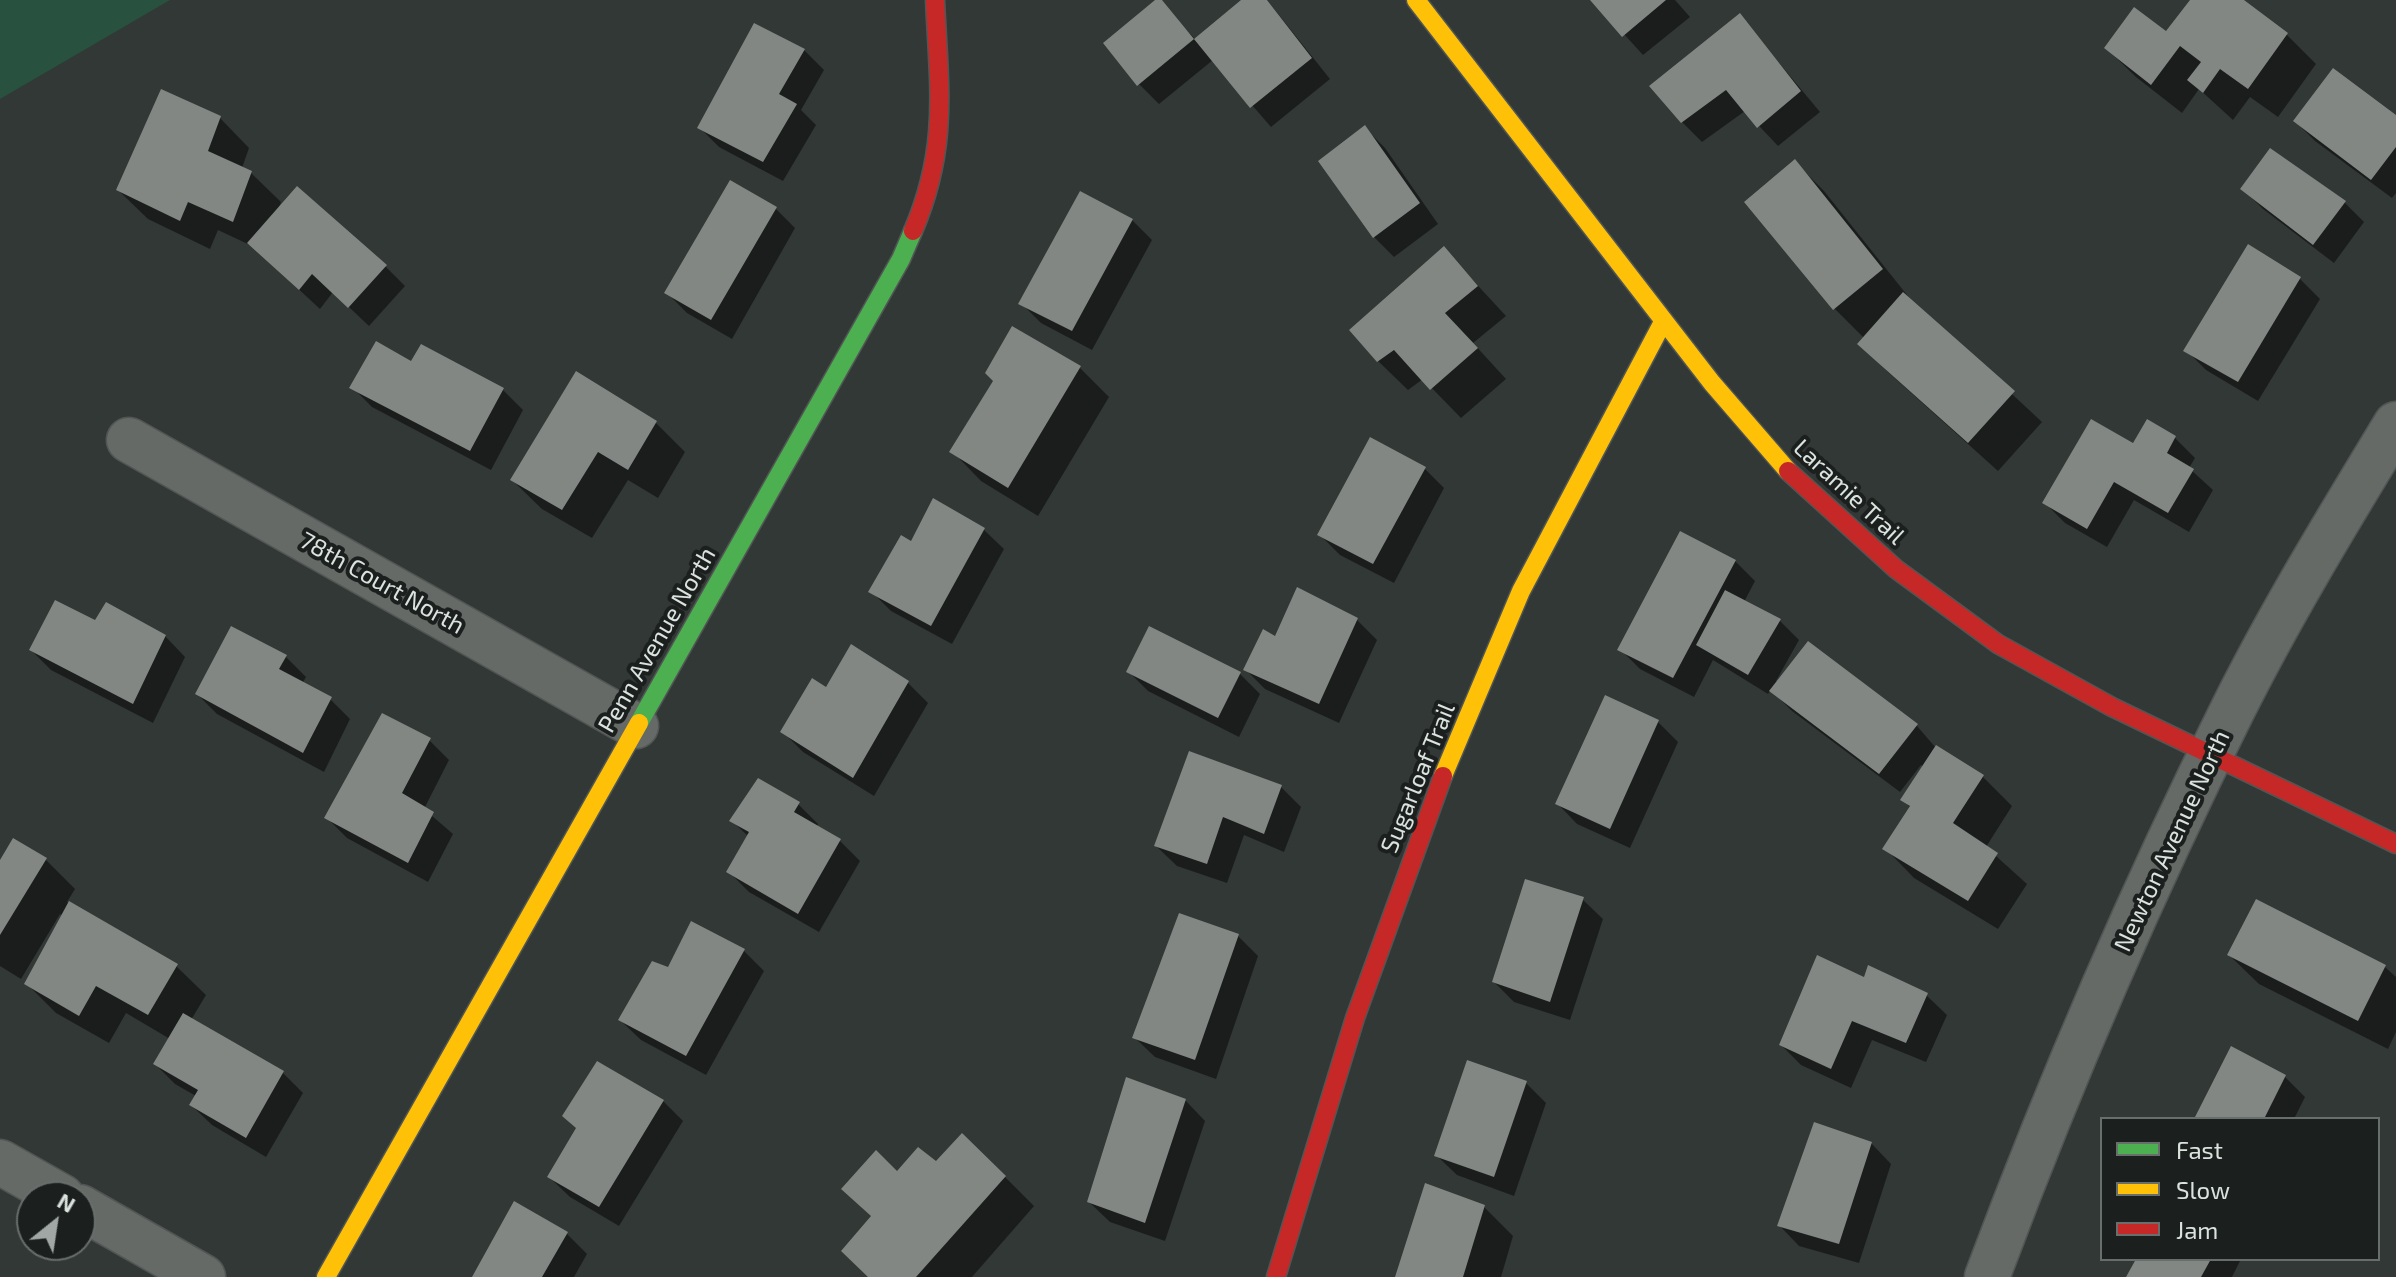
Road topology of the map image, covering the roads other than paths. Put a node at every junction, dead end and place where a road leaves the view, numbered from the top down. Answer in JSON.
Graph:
{"nodes":[{"id":1,"x":935,"y":0,"type":"edge"},
{"id":2,"x":1416,"y":0,"type":"edge"},
{"id":3,"x":1663,"y":322,"type":"junction"},
{"id":4,"x":2396,"y":424,"type":"edge"},
{"id":5,"x":129,"y":440,"type":"dead end"},
{"id":6,"x":636,"y":726,"type":"junction"},
{"id":7,"x":2211,"y":756,"type":"junction"},
{"id":8,"x":2396,"y":844,"type":"edge"},
{"id":9,"x":0,"y":1162,"type":"edge"},
{"id":10,"x":34,"y":1181,"type":"edge"},
{"id":11,"x":96,"y":1216,"type":"edge"},
{"id":12,"x":203,"y":1277,"type":"edge"},
{"id":13,"x":326,"y":1277,"type":"edge"},
{"id":14,"x":1276,"y":1277,"type":"edge"},
{"id":15,"x":1987,"y":1277,"type":"edge"}],
"edges":[{"from":1,"to":6,"type":"street","name":"Penn Avenue North"},
{"from":2,"to":3,"type":"street","name":"Laramie Trail"},
{"from":3,"to":7,"type":"street","name":"Laramie Trail"},
{"from":3,"to":14,"type":"street","name":"Sugarloaf Trail"},
{"from":4,"to":7,"type":"street","name":"Newton Avenue North"},
{"from":5,"to":6,"type":"street","name":"78th Court North"},
{"from":6,"to":13,"type":"street","name":"Penn Avenue North"},
{"from":7,"to":8,"type":"street","name":"Laramie Trail"},
{"from":7,"to":15,"type":"street","name":"Newton Avenue North"},
{"from":9,"to":10,"type":"street"},
{"from":11,"to":12,"type":"street"}]}
